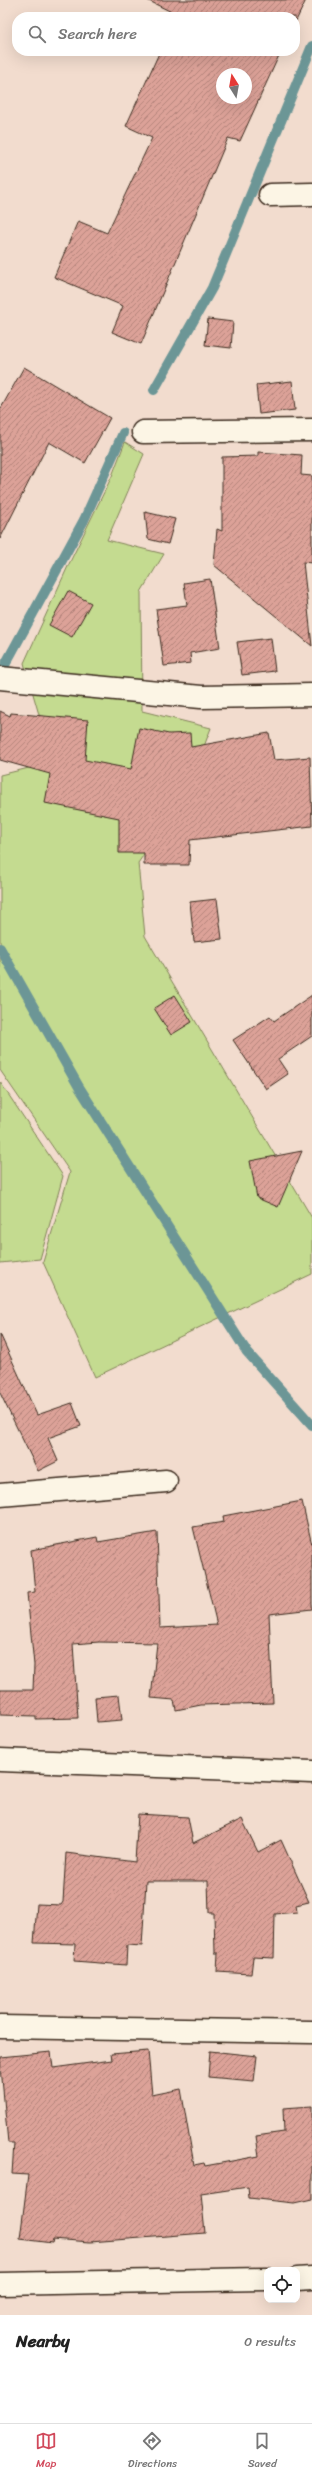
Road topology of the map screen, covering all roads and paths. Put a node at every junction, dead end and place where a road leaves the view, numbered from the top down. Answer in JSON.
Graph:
{"nodes":[{"id":1,"x":270,"y":194,"type":"dead end"},
{"id":2,"x":312,"y":194,"type":"edge"},
{"id":3,"x":312,"y":430,"type":"edge"},
{"id":4,"x":143,"y":432,"type":"dead end"},
{"id":5,"x":0,"y":678,"type":"edge"},
{"id":6,"x":312,"y":695,"type":"edge"},
{"id":7,"x":166,"y":1480,"type":"dead end"},
{"id":8,"x":0,"y":1496,"type":"edge"},
{"id":9,"x":0,"y":1760,"type":"edge"},
{"id":10,"x":312,"y":1772,"type":"edge"},
{"id":11,"x":0,"y":2027,"type":"edge"},
{"id":12,"x":312,"y":2032,"type":"edge"},
{"id":13,"x":312,"y":2278,"type":"edge"},
{"id":14,"x":264,"y":2279,"type":"edge"},
{"id":15,"x":300,"y":2279,"type":"edge"},
{"id":16,"x":0,"y":2284,"type":"edge"}],
"edges":[{"from":1,"to":2,"type":"street"},
{"from":3,"to":4,"type":"street"},
{"from":5,"to":6,"type":"street"},
{"from":7,"to":8,"type":"street"},
{"from":9,"to":10,"type":"street"},
{"from":11,"to":12,"type":"street"},
{"from":13,"to":15,"type":"street"},
{"from":14,"to":16,"type":"street"}]}
